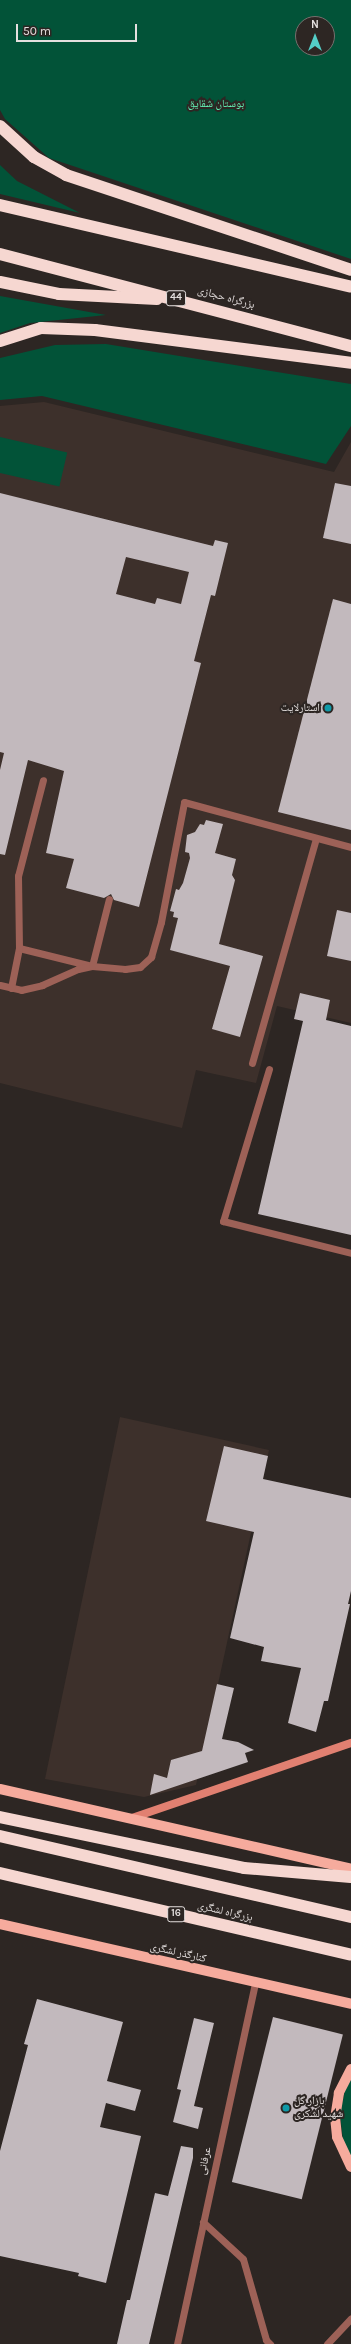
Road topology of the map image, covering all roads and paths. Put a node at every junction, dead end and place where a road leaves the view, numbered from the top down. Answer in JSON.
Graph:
{"nodes":[{"id":1,"x":0,"y":126,"type":"edge"},
{"id":2,"x":0,"y":205,"type":"edge"},
{"id":3,"x":0,"y":254,"type":"edge"},
{"id":4,"x":351,"y":270,"type":"edge"},
{"id":5,"x":0,"y":282,"type":"edge"},
{"id":6,"x":351,"y":287,"type":"edge"},
{"id":7,"x":184,"y":300,"type":"junction"},
{"id":8,"x":0,"y":341,"type":"edge"},
{"id":9,"x":351,"y":346,"type":"edge"},
{"id":10,"x":351,"y":363,"type":"edge"},
{"id":11,"x":43,"y":780,"type":"dead end"},
{"id":12,"x":316,"y":839,"type":"junction"},
{"id":13,"x":351,"y":847,"type":"edge"},
{"id":14,"x":109,"y":899,"type":"dead end"},
{"id":15,"x":19,"y":948,"type":"junction"},
{"id":16,"x":92,"y":966,"type":"junction"},
{"id":17,"x":0,"y":985,"type":"edge"},
{"id":18,"x":11,"y":988,"type":"junction"},
{"id":19,"x":252,"y":1063,"type":"dead end"},
{"id":20,"x":269,"y":1069,"type":"dead end"},
{"id":21,"x":351,"y":1253,"type":"edge"},
{"id":22,"x":351,"y":1743,"type":"edge"},
{"id":23,"x":0,"y":1789,"type":"edge"},
{"id":24,"x":0,"y":1817,"type":"edge"},
{"id":25,"x":129,"y":1819,"type":"junction"},
{"id":26,"x":0,"y":1836,"type":"edge"},
{"id":27,"x":351,"y":1869,"type":"edge"},
{"id":28,"x":0,"y":1873,"type":"edge"},
{"id":29,"x":351,"y":1877,"type":"edge"},
{"id":30,"x":351,"y":1917,"type":"edge"},
{"id":31,"x":0,"y":1924,"type":"edge"},
{"id":32,"x":351,"y":1955,"type":"edge"},
{"id":33,"x":255,"y":1983,"type":"junction"},
{"id":34,"x":351,"y":2004,"type":"edge"},
{"id":35,"x":351,"y":2069,"type":"edge"},
{"id":36,"x":351,"y":2167,"type":"edge"},
{"id":37,"x":203,"y":2222,"type":"junction"},
{"id":38,"x":351,"y":2318,"type":"edge"},
{"id":39,"x":176,"y":2344,"type":"edge"},
{"id":40,"x":270,"y":2344,"type":"edge"},
{"id":41,"x":327,"y":2344,"type":"edge"}],
"edges":[{"from":1,"to":4,"type":"highway"},
{"from":2,"to":6,"type":"highway"},
{"from":3,"to":7,"type":"highway","name":"بزرگراه حجازی","number":"44"},
{"from":5,"to":7,"type":"highway"},
{"from":7,"to":9,"type":"highway","name":"بزرگراه حجازی","number":"44"},
{"from":8,"to":10,"type":"highway"},
{"from":11,"to":15,"type":"lane"},
{"from":12,"to":13,"type":"lane"},
{"from":12,"to":16,"type":"lane"},
{"from":12,"to":19,"type":"lane"},
{"from":14,"to":16,"type":"lane"},
{"from":15,"to":16,"type":"lane"},
{"from":15,"to":18,"type":"lane"},
{"from":16,"to":18,"type":"lane"},
{"from":17,"to":18,"type":"lane"},
{"from":20,"to":21,"type":"lane"},
{"from":22,"to":25,"type":"street"},
{"from":23,"to":25,"type":"main road"},
{"from":24,"to":29,"type":"highway"},
{"from":25,"to":27,"type":"main road"},
{"from":26,"to":30,"type":"highway"},
{"from":28,"to":32,"type":"highway","name":"بزرگراه لشگری","number":"16"},
{"from":31,"to":33,"type":"main road","name":"کنارگذر لشگری"},
{"from":33,"to":34,"type":"main road","name":"کنارگذر لشگری"},
{"from":33,"to":37,"type":"lane","name":"عرفانی"},
{"from":35,"to":36,"type":"main road"},
{"from":37,"to":39,"type":"lane","name":"عرفانی"},
{"from":37,"to":40,"type":"lane"},
{"from":38,"to":41,"type":"lane"}]}
